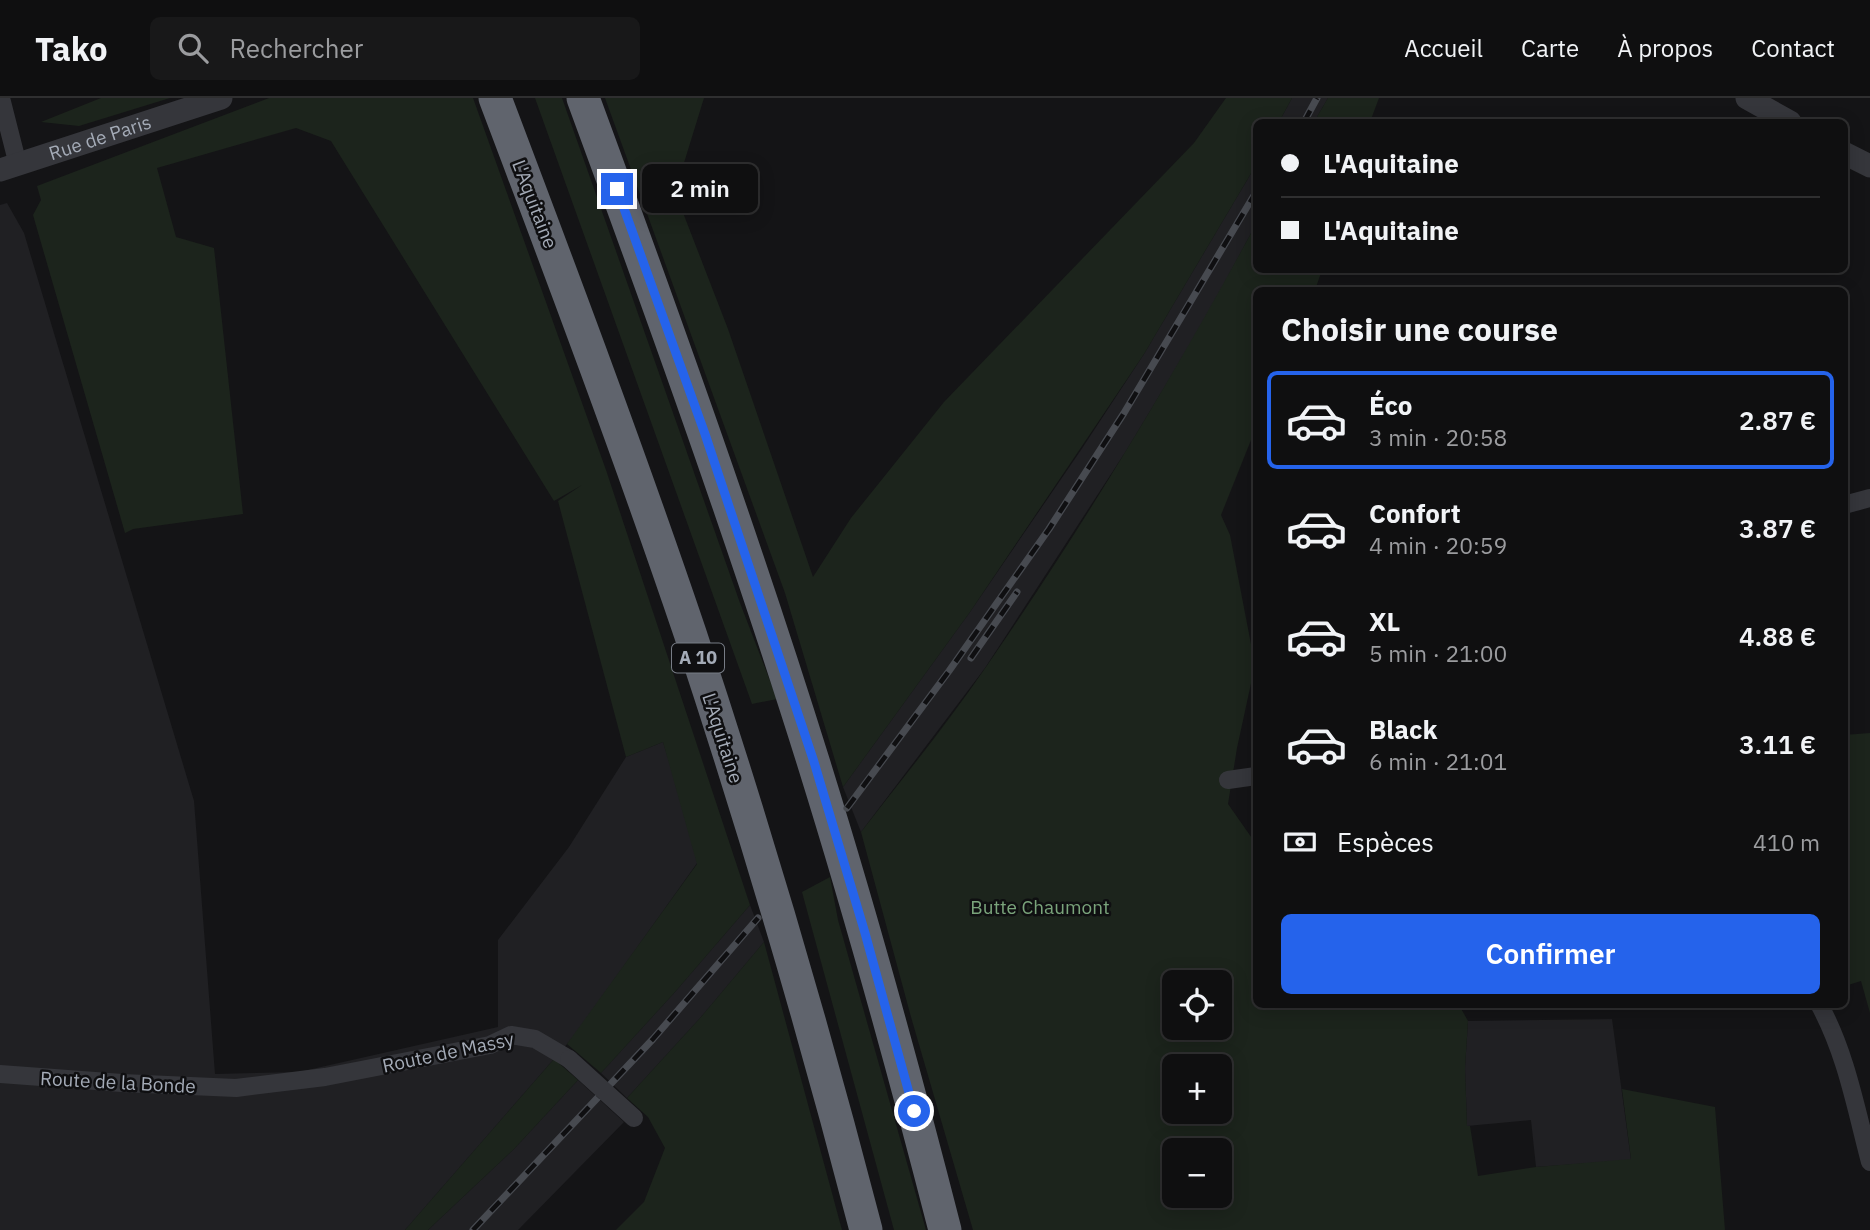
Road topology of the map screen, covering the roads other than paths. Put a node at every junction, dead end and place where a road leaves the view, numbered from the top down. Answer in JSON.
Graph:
{"nodes":[{"id":1,"x":1,"y":98,"type":"edge"},
{"id":2,"x":221,"y":98,"type":"edge"},
{"id":3,"x":495,"y":98,"type":"edge"},
{"id":4,"x":583,"y":98,"type":"edge"},
{"id":5,"x":1748,"y":98,"type":"edge"},
{"id":6,"x":1785,"y":119,"type":"edge"},
{"id":7,"x":1848,"y":155,"type":"edge"},
{"id":8,"x":1870,"y":166,"type":"edge"},
{"id":9,"x":9,"y":167,"type":"edge"},
{"id":10,"x":1870,"y":498,"type":"edge"},
{"id":11,"x":1848,"y":504,"type":"edge"},
{"id":12,"x":1253,"y":776,"type":"edge"},
{"id":13,"x":1228,"y":780,"type":"dead end"},
{"id":14,"x":1821,"y":1008,"type":"edge"},
{"id":15,"x":0,"y":1074,"type":"edge"},
{"id":16,"x":236,"y":1088,"type":"joint"},
{"id":17,"x":634,"y":1118,"type":"dead end"},
{"id":18,"x":1870,"y":1162,"type":"edge"},
{"id":19,"x":866,"y":1230,"type":"edge"},
{"id":20,"x":945,"y":1230,"type":"edge"}],
"edges":[{"from":1,"to":9,"type":"street"},
{"from":2,"to":9,"type":"street","name":"Rue de Paris"},
{"from":3,"to":19,"type":"highway","name":"L'Aquitaine","number":"A 10"},
{"from":4,"to":20,"type":"highway"},
{"from":5,"to":6,"type":"street"},
{"from":7,"to":8,"type":"street"},
{"from":10,"to":11,"type":"street"},
{"from":12,"to":13,"type":"street"},
{"from":14,"to":18,"type":"street"},
{"from":15,"to":16,"type":"street","name":"Route de la Bonde"},
{"from":16,"to":17,"type":"street","name":"Route de Massy","bridge":true}]}
